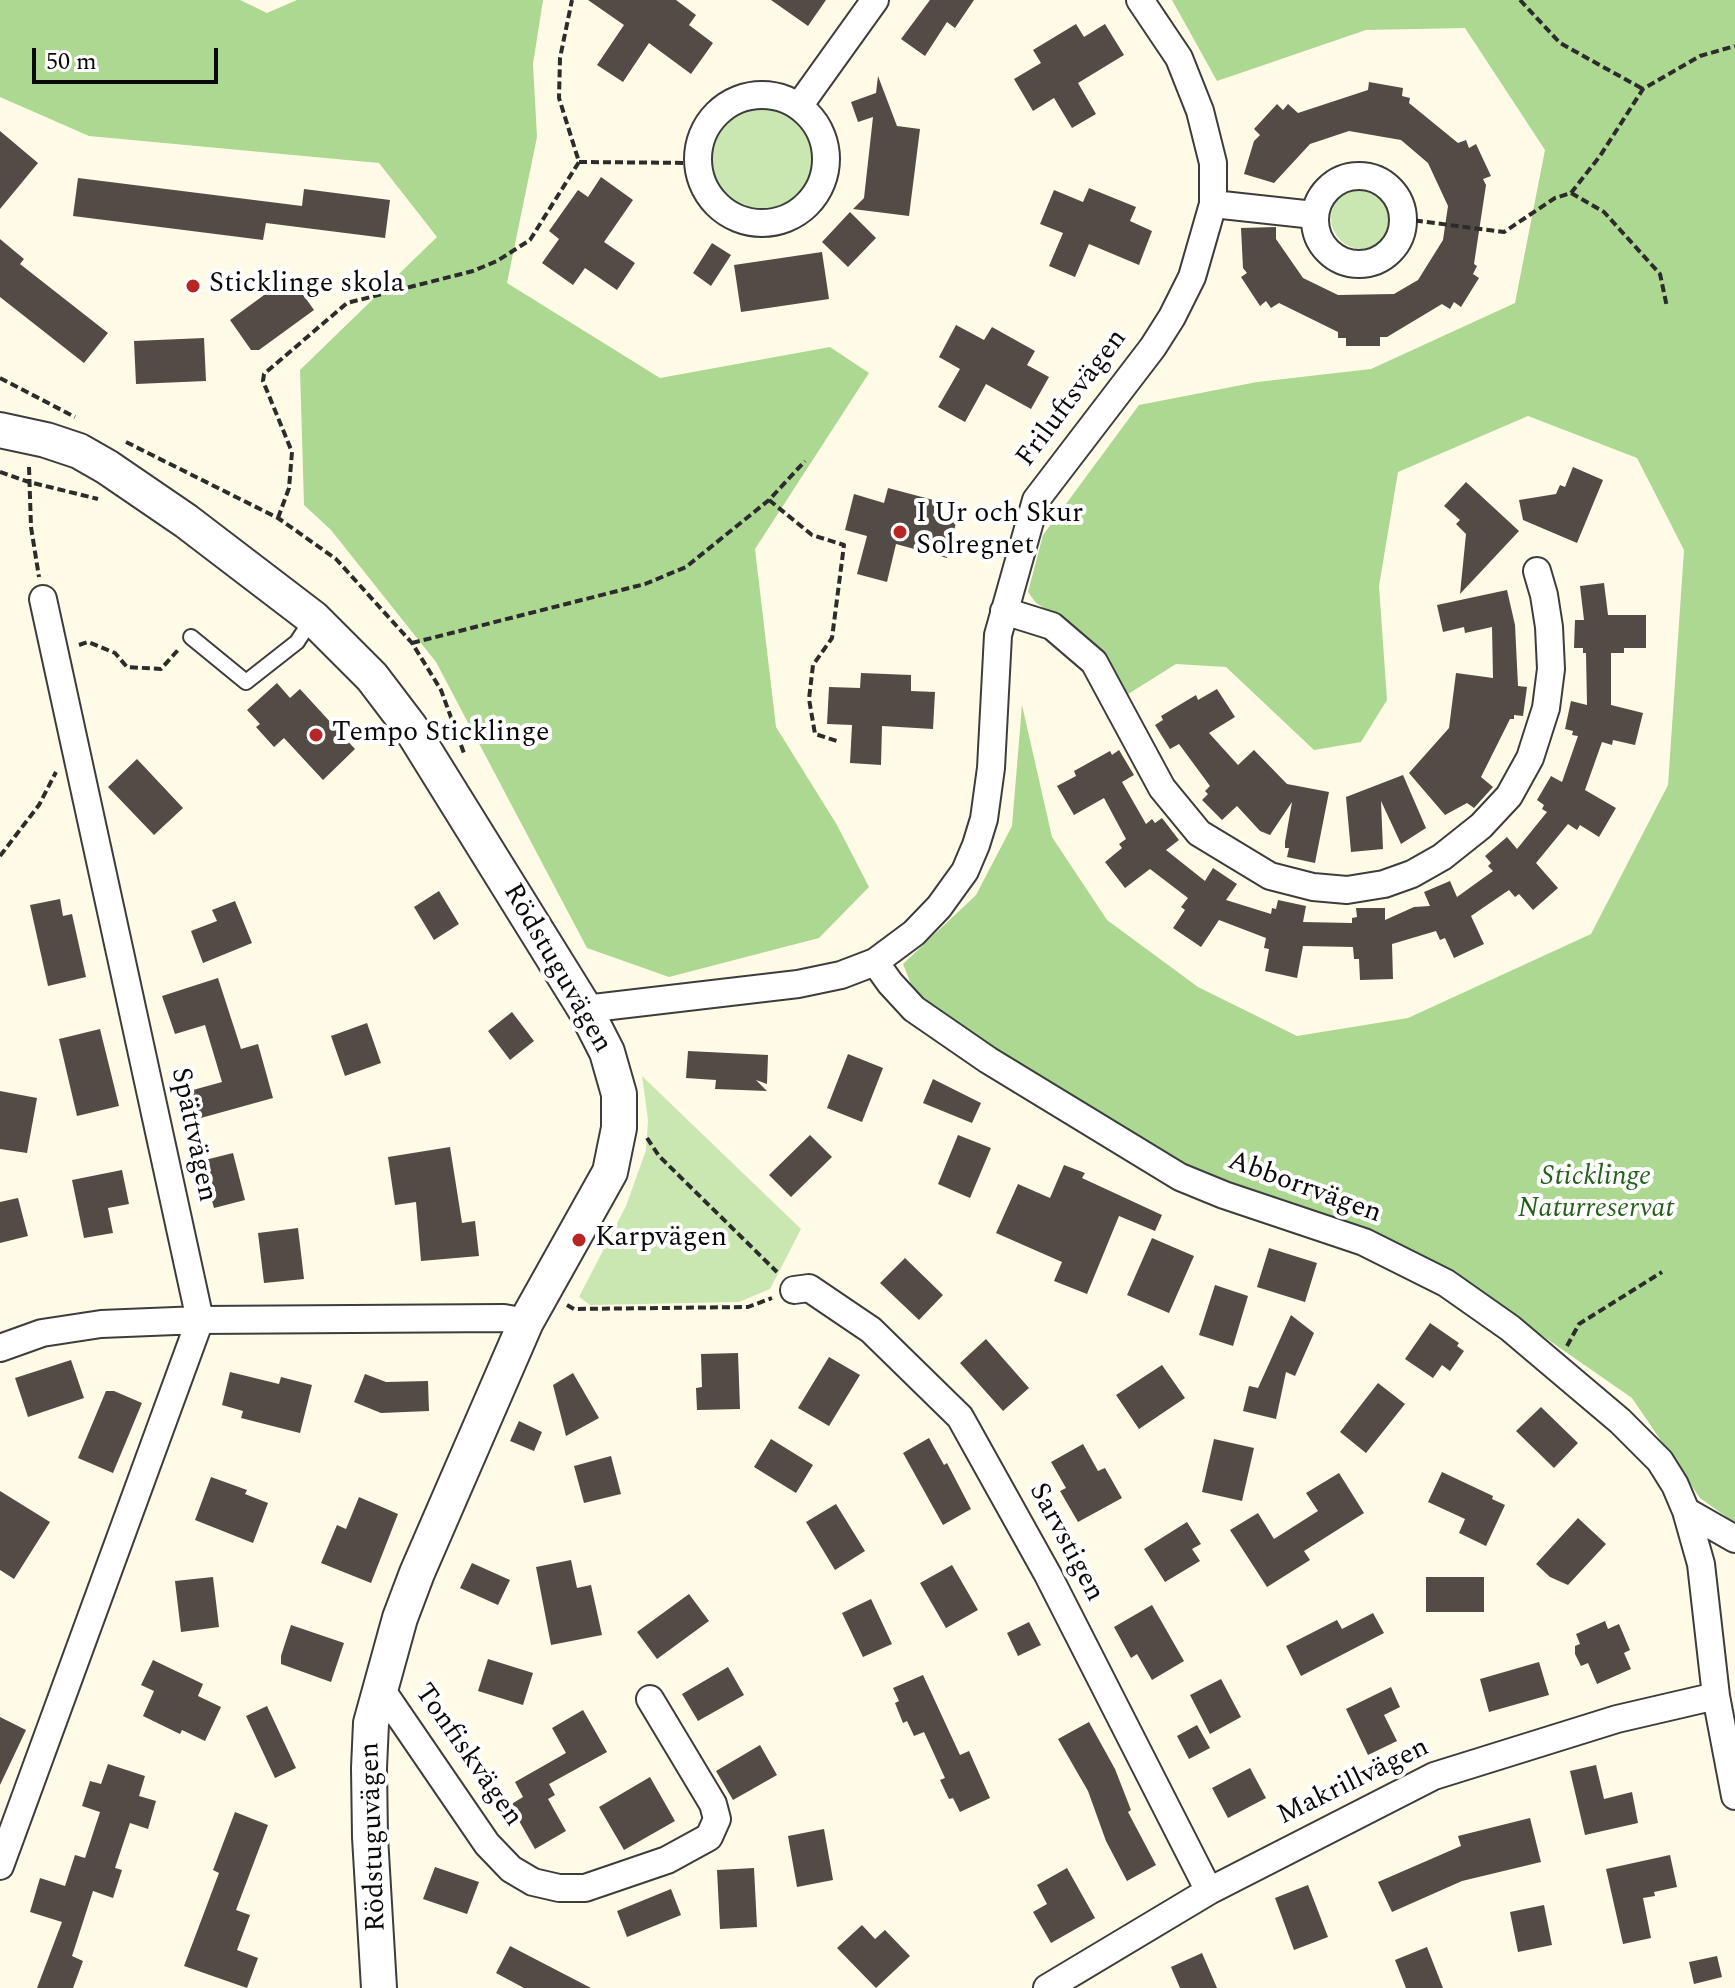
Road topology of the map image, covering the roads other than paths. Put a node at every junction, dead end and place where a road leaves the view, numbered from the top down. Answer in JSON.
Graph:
{"nodes":[{"id":1,"x":875,"y":0,"type":"edge"},
{"id":2,"x":1140,"y":0,"type":"edge"},
{"id":3,"x":799,"y":106,"type":"junction"},
{"id":4,"x":1213,"y":204,"type":"junction"},
{"id":5,"x":1314,"y":215,"type":"junction"},
{"id":6,"x":15,"y":434,"type":"edge"},
{"id":7,"x":1537,"y":571,"type":"dead end"},
{"id":8,"x":43,"y":599,"type":"road end"},
{"id":9,"x":1004,"y":611,"type":"junction"},
{"id":10,"x":313,"y":618,"type":"junction"},
{"id":11,"x":191,"y":637,"type":"road end"},
{"id":12,"x":875,"y":962,"type":"junction"},
{"id":13,"x":585,"y":1009,"type":"junction"},
{"id":14,"x":794,"y":1290,"type":"road end"},
{"id":15,"x":533,"y":1307,"type":"junction"},
{"id":16,"x":200,"y":1320,"type":"junction"},
{"id":17,"x":0,"y":1348,"type":"edge"},
{"id":18,"x":1686,"y":1511,"type":"junction"},
{"id":19,"x":1735,"y":1539,"type":"edge"},
{"id":20,"x":381,"y":1689,"type":"junction"},
{"id":21,"x":1716,"y":1696,"type":"junction"},
{"id":22,"x":650,"y":1699,"type":"dead end"},
{"id":23,"x":1735,"y":1796,"type":"edge"},
{"id":24,"x":0,"y":1866,"type":"edge"},
{"id":25,"x":1209,"y":1891,"type":"junction"},
{"id":26,"x":379,"y":1988,"type":"edge"},
{"id":27,"x":1047,"y":1988,"type":"edge"}],
"edges":[{"from":1,"to":3,"type":"street"},
{"from":2,"to":4,"type":"street","name":"Friluftsvägen"},
{"from":3,"to":3,"type":"street"},
{"from":4,"to":5,"type":"street"},
{"from":4,"to":9,"type":"street","name":"Friluftsvägen"},
{"from":5,"to":5,"type":"street"},
{"from":6,"to":10,"type":"street","name":"Rödstuguvägen"},
{"from":7,"to":9,"type":"street"},
{"from":8,"to":16,"type":"street","name":"Spättvägen"},
{"from":9,"to":12,"type":"street","name":"Friluftsvägen"},
{"from":10,"to":11,"type":"lane"},
{"from":10,"to":13,"type":"street","name":"Rödstuguvägen"},
{"from":12,"to":13,"type":"street"},
{"from":12,"to":18,"type":"street","name":"Abborrvägen"},
{"from":13,"to":15,"type":"street","name":"Rödstuguvägen"},
{"from":14,"to":25,"type":"street","name":"Sarvstigen"},
{"from":15,"to":16,"type":"street"},
{"from":15,"to":20,"type":"street","name":"Rödstuguvägen"},
{"from":16,"to":17,"type":"street"},
{"from":16,"to":24,"type":"street"},
{"from":18,"to":19,"type":"street"},
{"from":18,"to":21,"type":"street","name":"Abborrvägen"},
{"from":20,"to":22,"type":"street","name":"Tonfiskvägen"},
{"from":20,"to":26,"type":"street","name":"Rödstuguvägen"},
{"from":21,"to":23,"type":"street","name":"Abborrvägen"},
{"from":21,"to":25,"type":"street","name":"Makrillvägen"},
{"from":25,"to":27,"type":"street","name":"Makrillvägen"}]}
